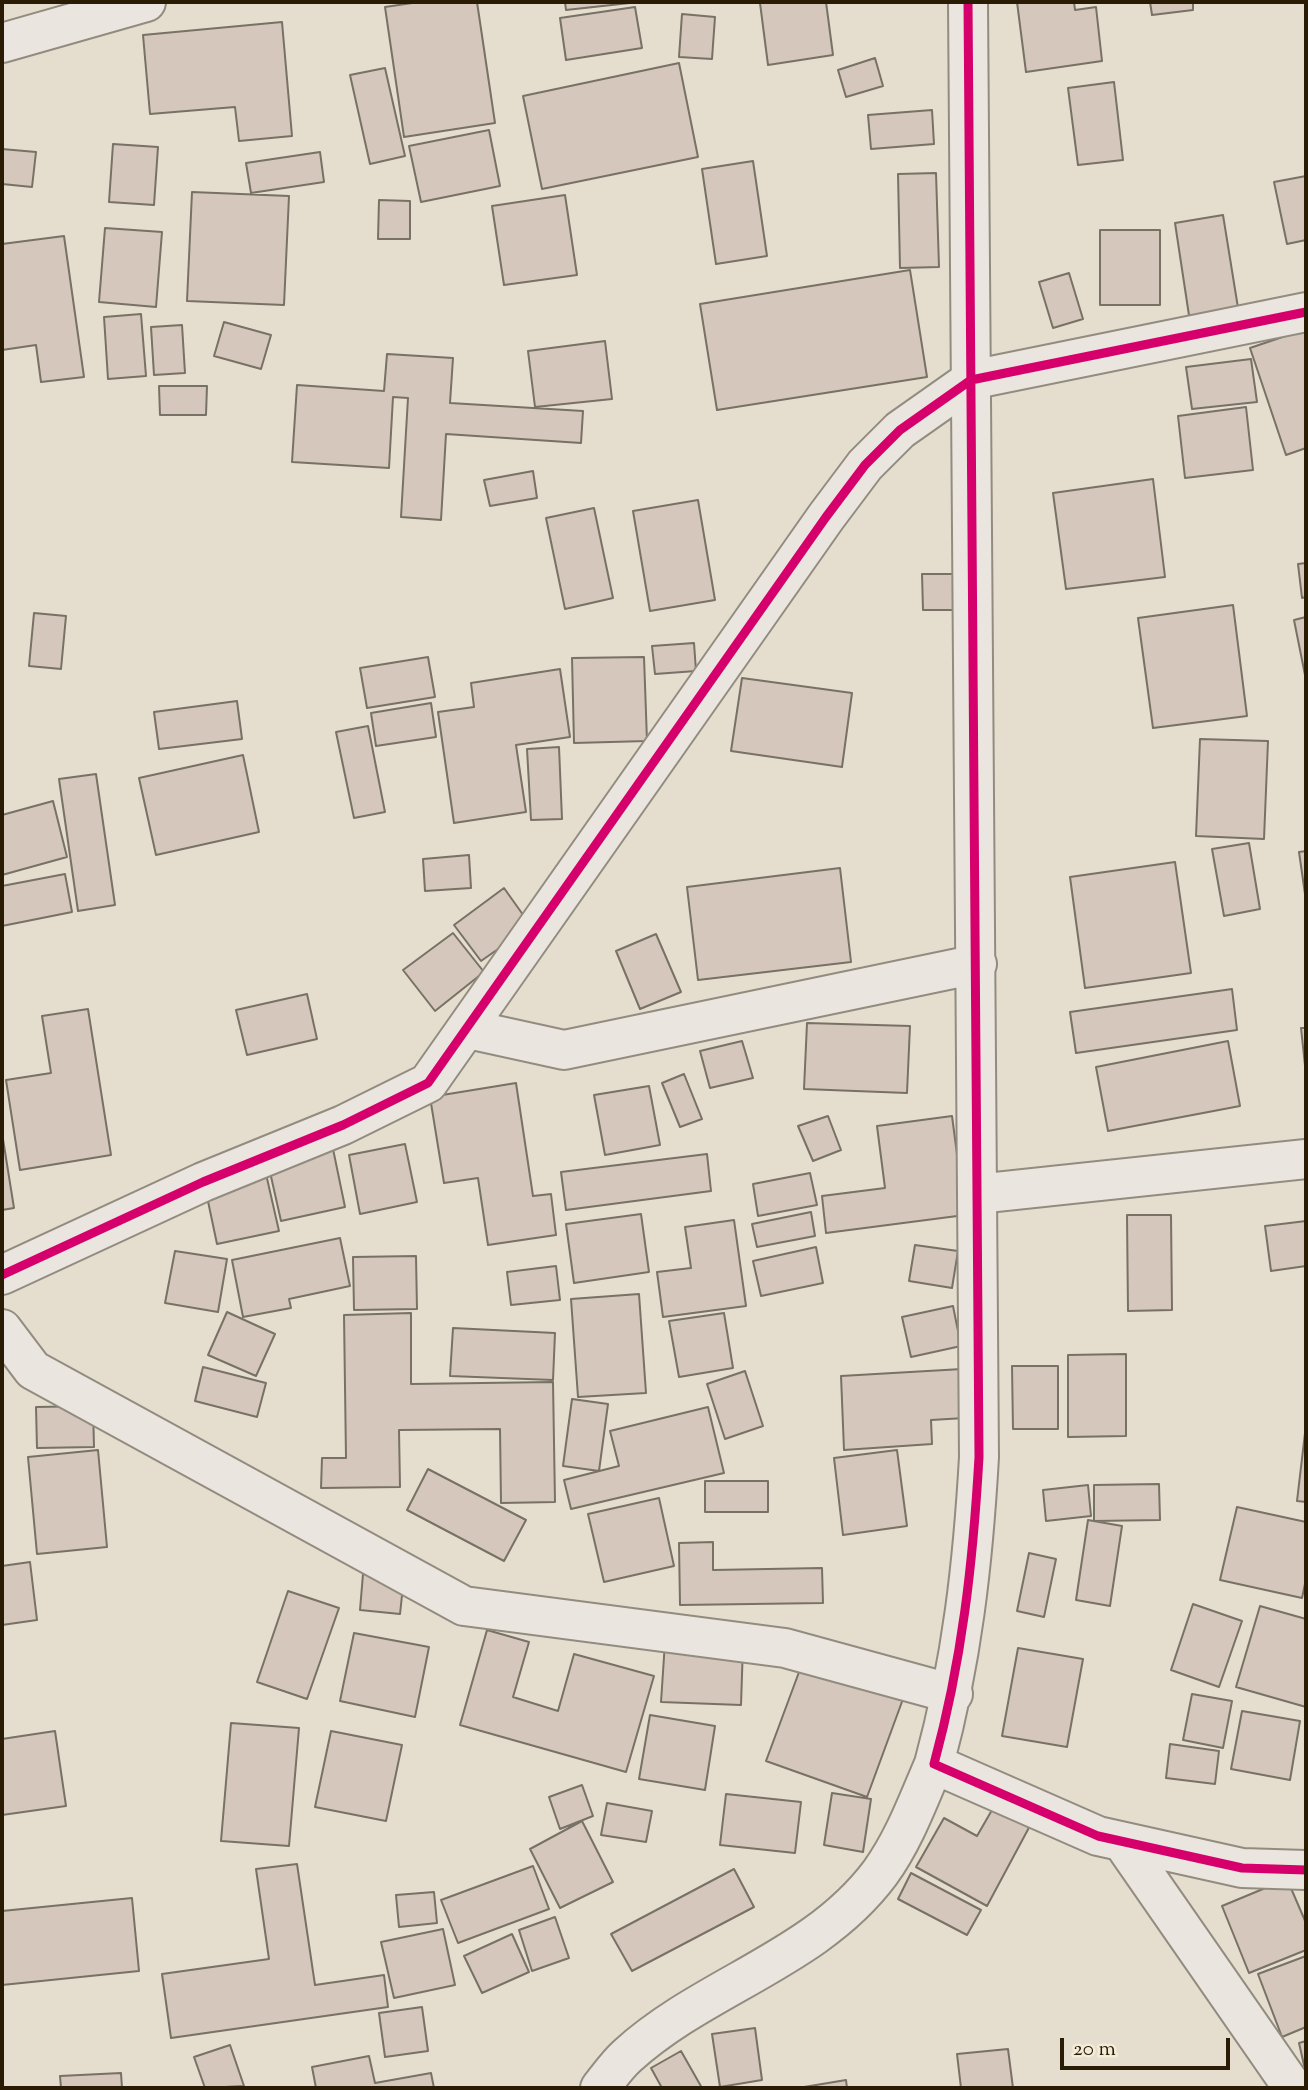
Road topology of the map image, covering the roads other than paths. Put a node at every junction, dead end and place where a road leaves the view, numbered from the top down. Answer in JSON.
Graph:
{"nodes":[{"id":1,"x":146,"y":2,"type":"edge"},
{"id":2,"x":968,"y":2,"type":"edge"},
{"id":3,"x":2,"y":43,"type":"edge"},
{"id":4,"x":1306,"y":312,"type":"edge"},
{"id":5,"x":971,"y":380,"type":"junction"},
{"id":6,"x":977,"y":964,"type":"junction"},
{"id":7,"x":468,"y":1029,"type":"junction"},
{"id":8,"x":1306,"y":1159,"type":"edge"},
{"id":9,"x":977,"y":1194,"type":"junction"},
{"id":10,"x":2,"y":1275,"type":"edge"},
{"id":11,"x":2,"y":1329,"type":"edge"},
{"id":12,"x":953,"y":1694,"type":"junction"},
{"id":13,"x":934,"y":1764,"type":"junction"},
{"id":14,"x":1123,"y":1843,"type":"junction"},
{"id":15,"x":1306,"y":1870,"type":"edge"},
{"id":16,"x":600,"y":2088,"type":"edge"},
{"id":17,"x":1293,"y":2088,"type":"edge"}],
"edges":[{"from":1,"to":3,"type":"street"},
{"from":2,"to":5,"type":"street"},
{"from":4,"to":5,"type":"street"},
{"from":5,"to":6,"type":"street"},
{"from":5,"to":7,"type":"street"},
{"from":6,"to":7,"type":"street"},
{"from":6,"to":9,"type":"street"},
{"from":7,"to":10,"type":"street"},
{"from":8,"to":9,"type":"street"},
{"from":9,"to":12,"type":"street"},
{"from":11,"to":12,"type":"street"},
{"from":12,"to":13,"type":"street"},
{"from":13,"to":14,"type":"street"},
{"from":13,"to":16,"type":"street"},
{"from":14,"to":15,"type":"street"},
{"from":14,"to":17,"type":"street"}]}
